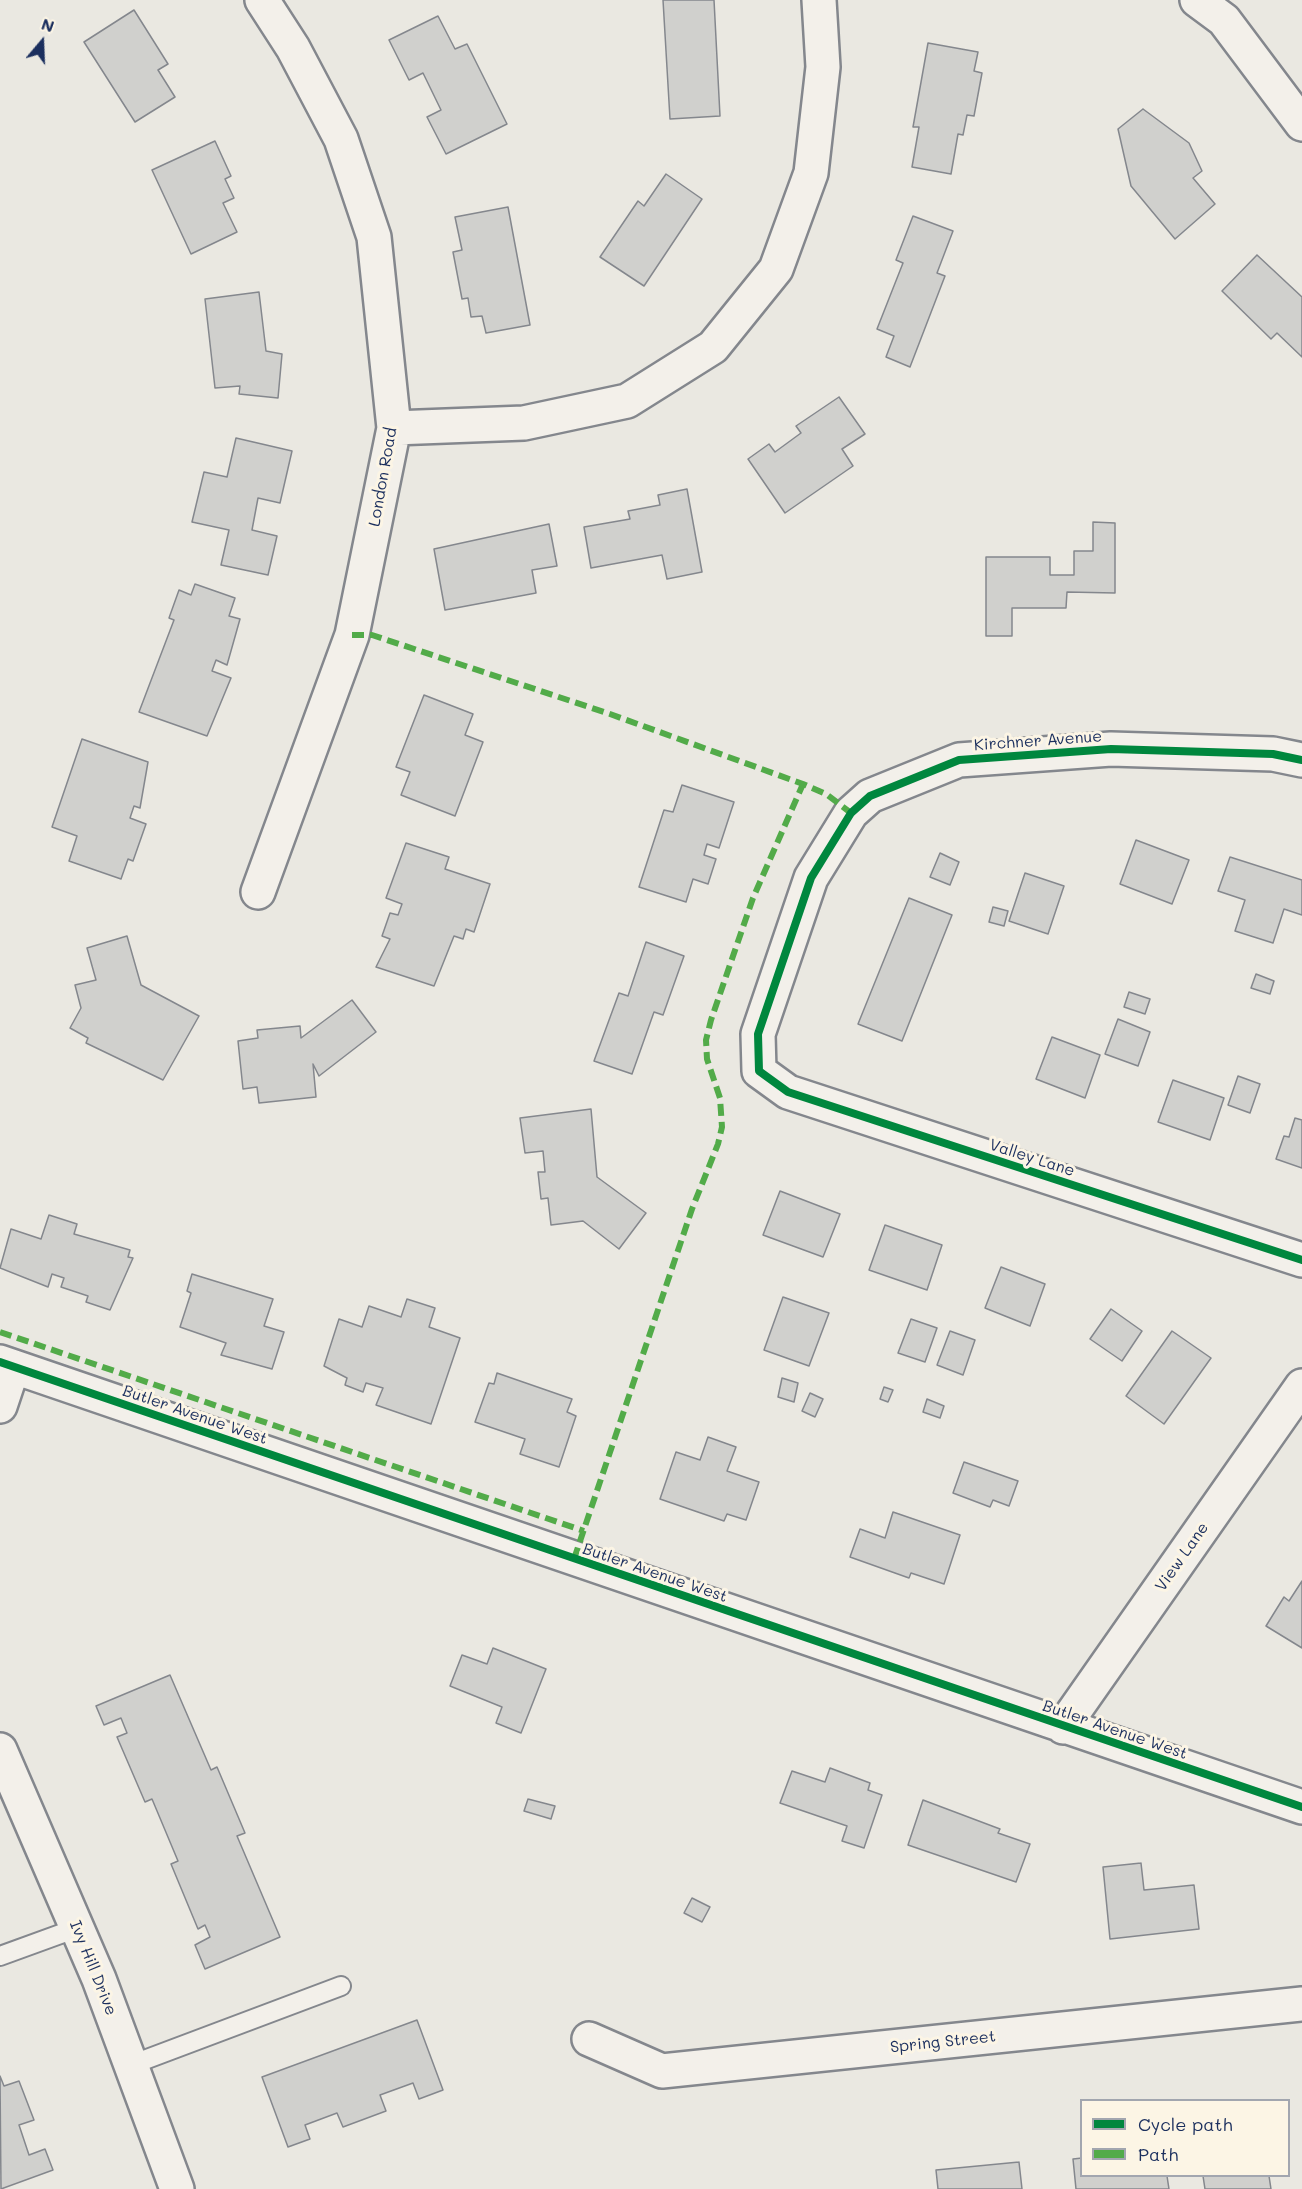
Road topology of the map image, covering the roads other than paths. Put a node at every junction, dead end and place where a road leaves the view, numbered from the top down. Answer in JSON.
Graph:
{"nodes":[{"id":1,"x":262,"y":0,"type":"edge"},
{"id":2,"x":819,"y":0,"type":"edge"},
{"id":3,"x":1197,"y":0,"type":"edge"},
{"id":4,"x":1302,"y":124,"type":"edge"},
{"id":5,"x":394,"y":428,"type":"junction"},
{"id":6,"x":1302,"y":760,"type":"edge"},
{"id":7,"x":258,"y":892,"type":"dead end"},
{"id":8,"x":759,"y":1071,"type":"joint"},
{"id":9,"x":1302,"y":1260,"type":"edge"},
{"id":10,"x":7,"y":1364,"type":"edge"},
{"id":11,"x":1302,"y":1386,"type":"edge"},
{"id":12,"x":0,"y":1406,"type":"edge"},
{"id":13,"x":1063,"y":1727,"type":"junction"},
{"id":14,"x":0,"y":1750,"type":"edge"},
{"id":15,"x":1302,"y":1808,"type":"edge"},
{"id":16,"x":77,"y":1928,"type":"junction"},
{"id":17,"x":0,"y":1956,"type":"edge"},
{"id":18,"x":341,"y":1986,"type":"dead end"},
{"id":19,"x":1302,"y":2004,"type":"edge"},
{"id":20,"x":589,"y":2039,"type":"dead end"},
{"id":21,"x":131,"y":2065,"type":"junction"},
{"id":22,"x":177,"y":2189,"type":"edge"}],
"edges":[{"from":1,"to":5,"type":"street","name":"London Road"},
{"from":2,"to":5,"type":"street"},
{"from":3,"to":4,"type":"street"},
{"from":5,"to":7,"type":"street","name":"London Road"},
{"from":6,"to":8,"type":"street","name":"Kirchner Avenue"},
{"from":8,"to":9,"type":"street","name":"Valley Lane"},
{"from":10,"to":12,"type":"street"},
{"from":10,"to":13,"type":"street","name":"Butler Avenue West"},
{"from":11,"to":13,"type":"street","name":"View Lane"},
{"from":13,"to":15,"type":"street","name":"Butler Avenue West"},
{"from":14,"to":16,"type":"street","name":"Ivy Hill Drive"},
{"from":16,"to":17,"type":"lane"},
{"from":16,"to":21,"type":"street","name":"Ivy Hill Drive"},
{"from":18,"to":21,"type":"lane"},
{"from":19,"to":20,"type":"street","name":"Spring Street"},
{"from":21,"to":22,"type":"street","name":"Ivy Hill Drive"}]}
